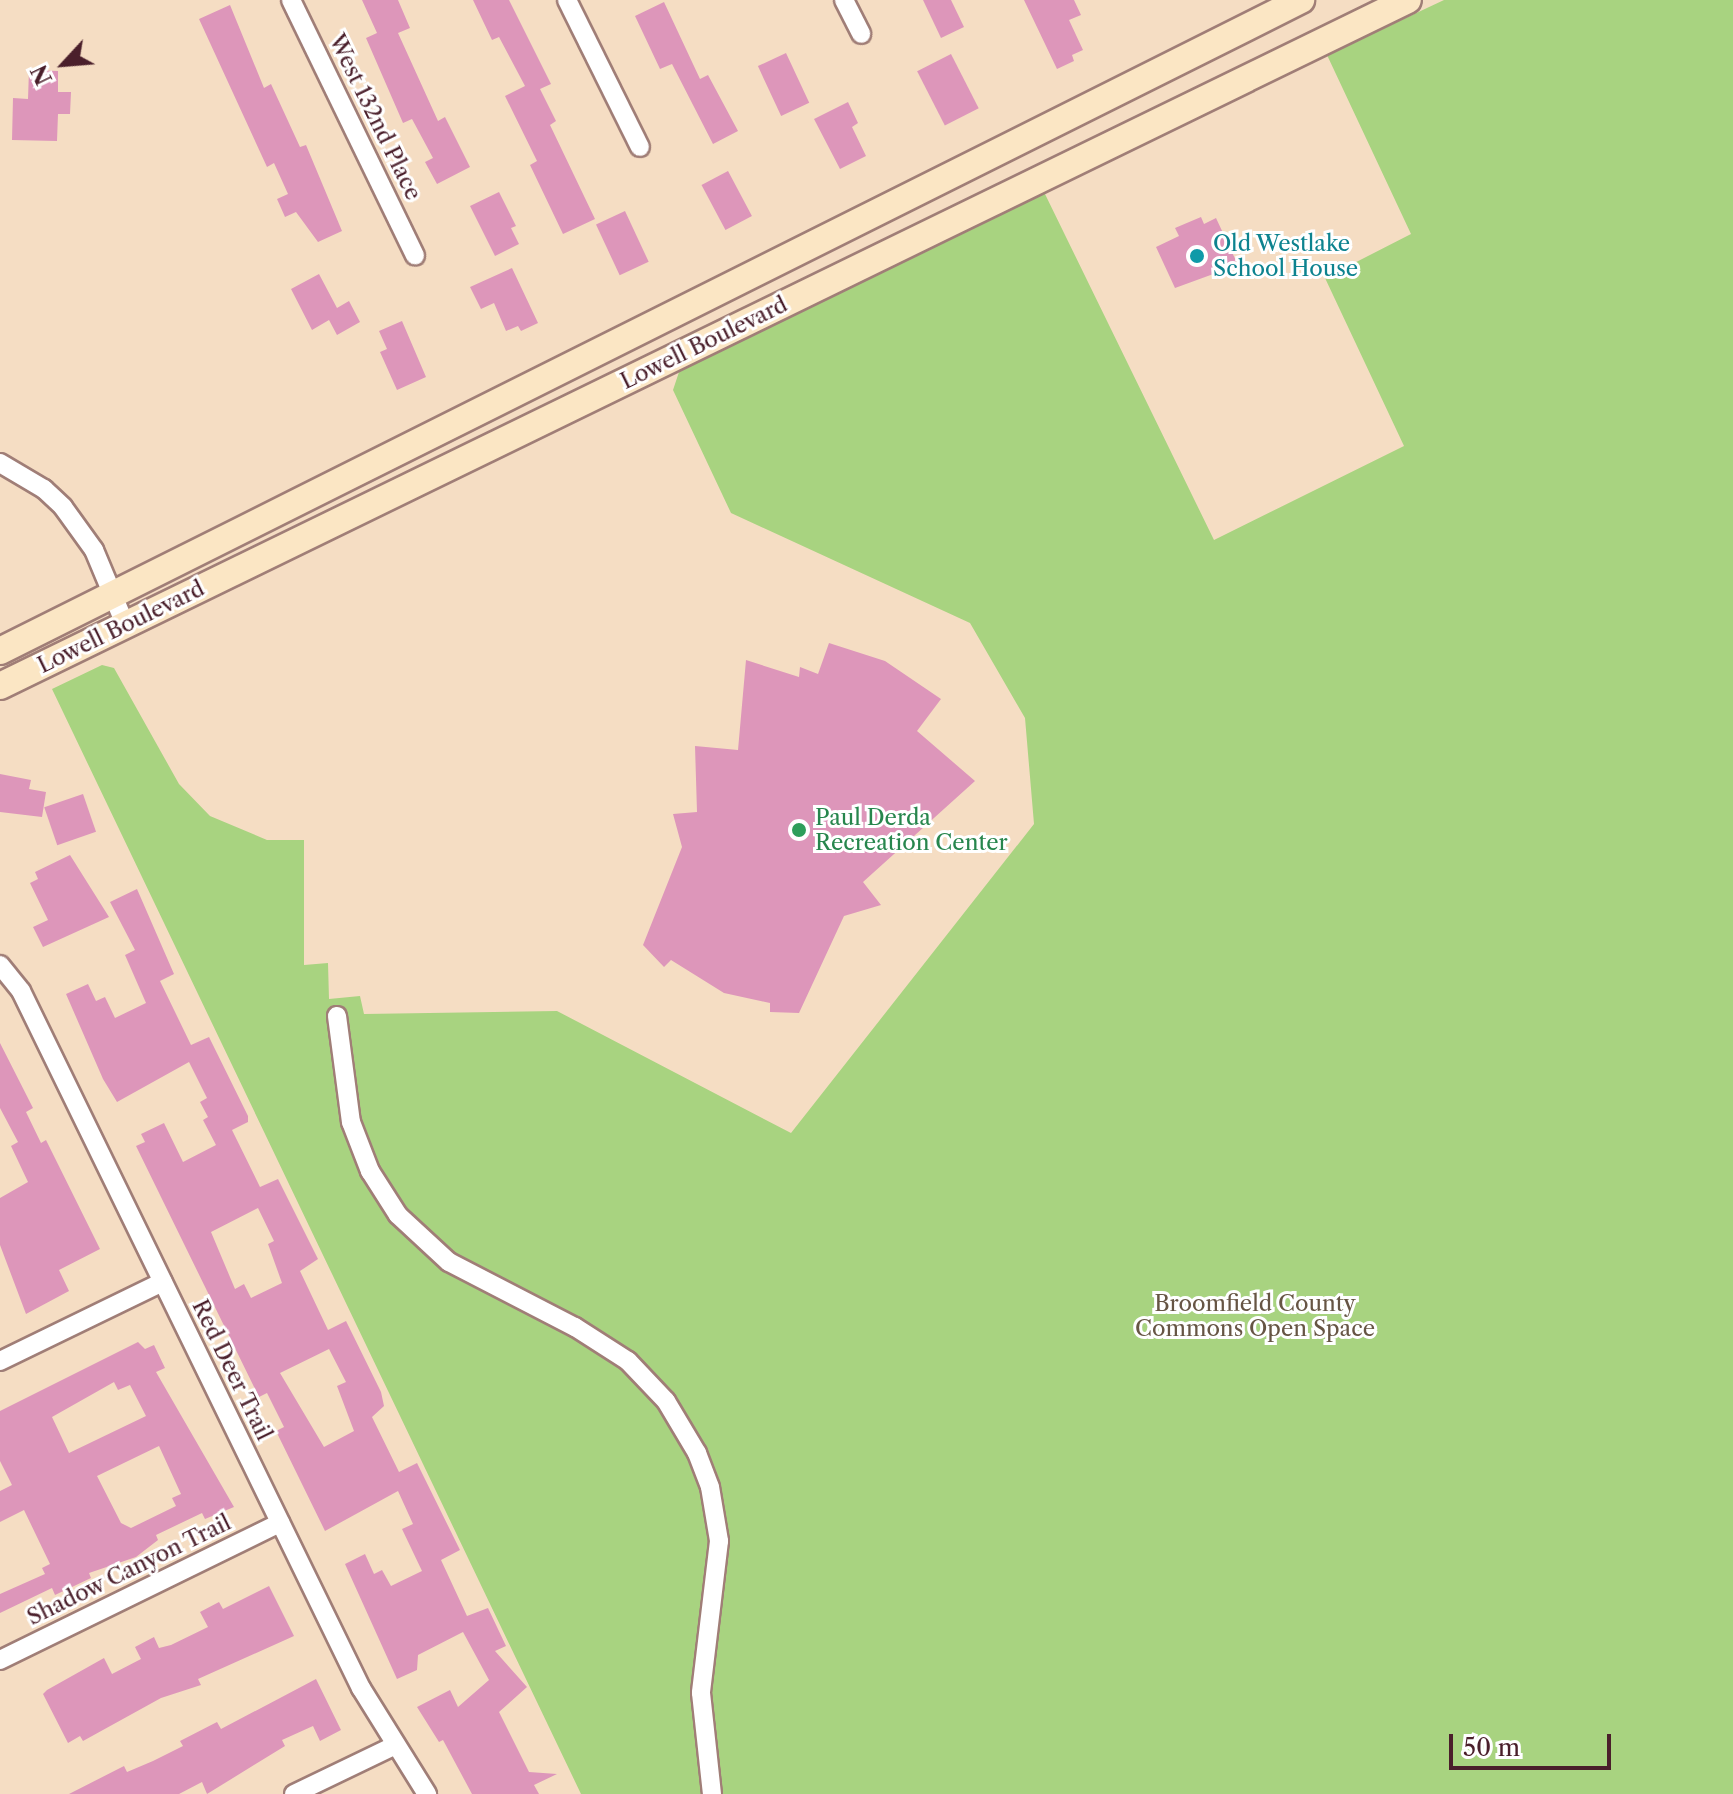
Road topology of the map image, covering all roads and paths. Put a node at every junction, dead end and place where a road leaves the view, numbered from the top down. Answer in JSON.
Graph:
{"nodes":[{"id":1,"x":291,"y":0,"type":"edge"},
{"id":2,"x":567,"y":0,"type":"edge"},
{"id":3,"x":844,"y":0,"type":"edge"},
{"id":4,"x":1301,"y":0,"type":"edge"},
{"id":5,"x":1408,"y":0,"type":"edge"},
{"id":6,"x":861,"y":34,"type":"dead end"},
{"id":7,"x":640,"y":147,"type":"dead end"},
{"id":8,"x":415,"y":255,"type":"dead end"},
{"id":9,"x":777,"y":266,"type":"junction"},
{"id":10,"x":649,"y":370,"type":"junction"},
{"id":11,"x":0,"y":463,"type":"edge"},
{"id":12,"x":113,"y":594,"type":"junction"},
{"id":13,"x":125,"y":624,"type":"junction"},
{"id":14,"x":0,"y":651,"type":"edge"},
{"id":15,"x":0,"y":686,"type":"edge"},
{"id":16,"x":0,"y":965,"type":"edge"},
{"id":17,"x":337,"y":1016,"type":"dead end"},
{"id":18,"x":163,"y":1282,"type":"junction"},
{"id":19,"x":0,"y":1361,"type":"edge"},
{"id":20,"x":280,"y":1523,"type":"junction"},
{"id":21,"x":0,"y":1660,"type":"edge"},
{"id":22,"x":396,"y":1745,"type":"junction"},
{"id":23,"x":294,"y":1794,"type":"edge"},
{"id":24,"x":427,"y":1794,"type":"edge"},
{"id":25,"x":712,"y":1794,"type":"edge"}],
"edges":[{"from":1,"to":8,"type":"street","name":"West 132nd Place"},
{"from":2,"to":7,"type":"street"},
{"from":3,"to":6,"type":"street"},
{"from":4,"to":9,"type":"main road","name":"Lowell Boulevard"},
{"from":5,"to":10,"type":"main road","name":"Lowell Boulevard"},
{"from":9,"to":10,"type":"main road"},
{"from":9,"to":12,"type":"main road","name":"Lowell Boulevard"},
{"from":10,"to":13,"type":"main road","name":"Lowell Boulevard"},
{"from":11,"to":12,"type":"street"},
{"from":12,"to":13,"type":"street"},
{"from":12,"to":14,"type":"main road","name":"Lowell Boulevard"},
{"from":13,"to":15,"type":"main road","name":"Lowell Boulevard"},
{"from":16,"to":18,"type":"street","name":"Red Deer Trail"},
{"from":17,"to":25,"type":"street"},
{"from":18,"to":19,"type":"street"},
{"from":18,"to":20,"type":"street","name":"Red Deer Trail"},
{"from":20,"to":21,"type":"street","name":"Shadow Canyon Trail"},
{"from":20,"to":22,"type":"street","name":"Red Deer Trail"},
{"from":22,"to":23,"type":"street"},
{"from":22,"to":24,"type":"street","name":"Red Deer Trail"}]}
